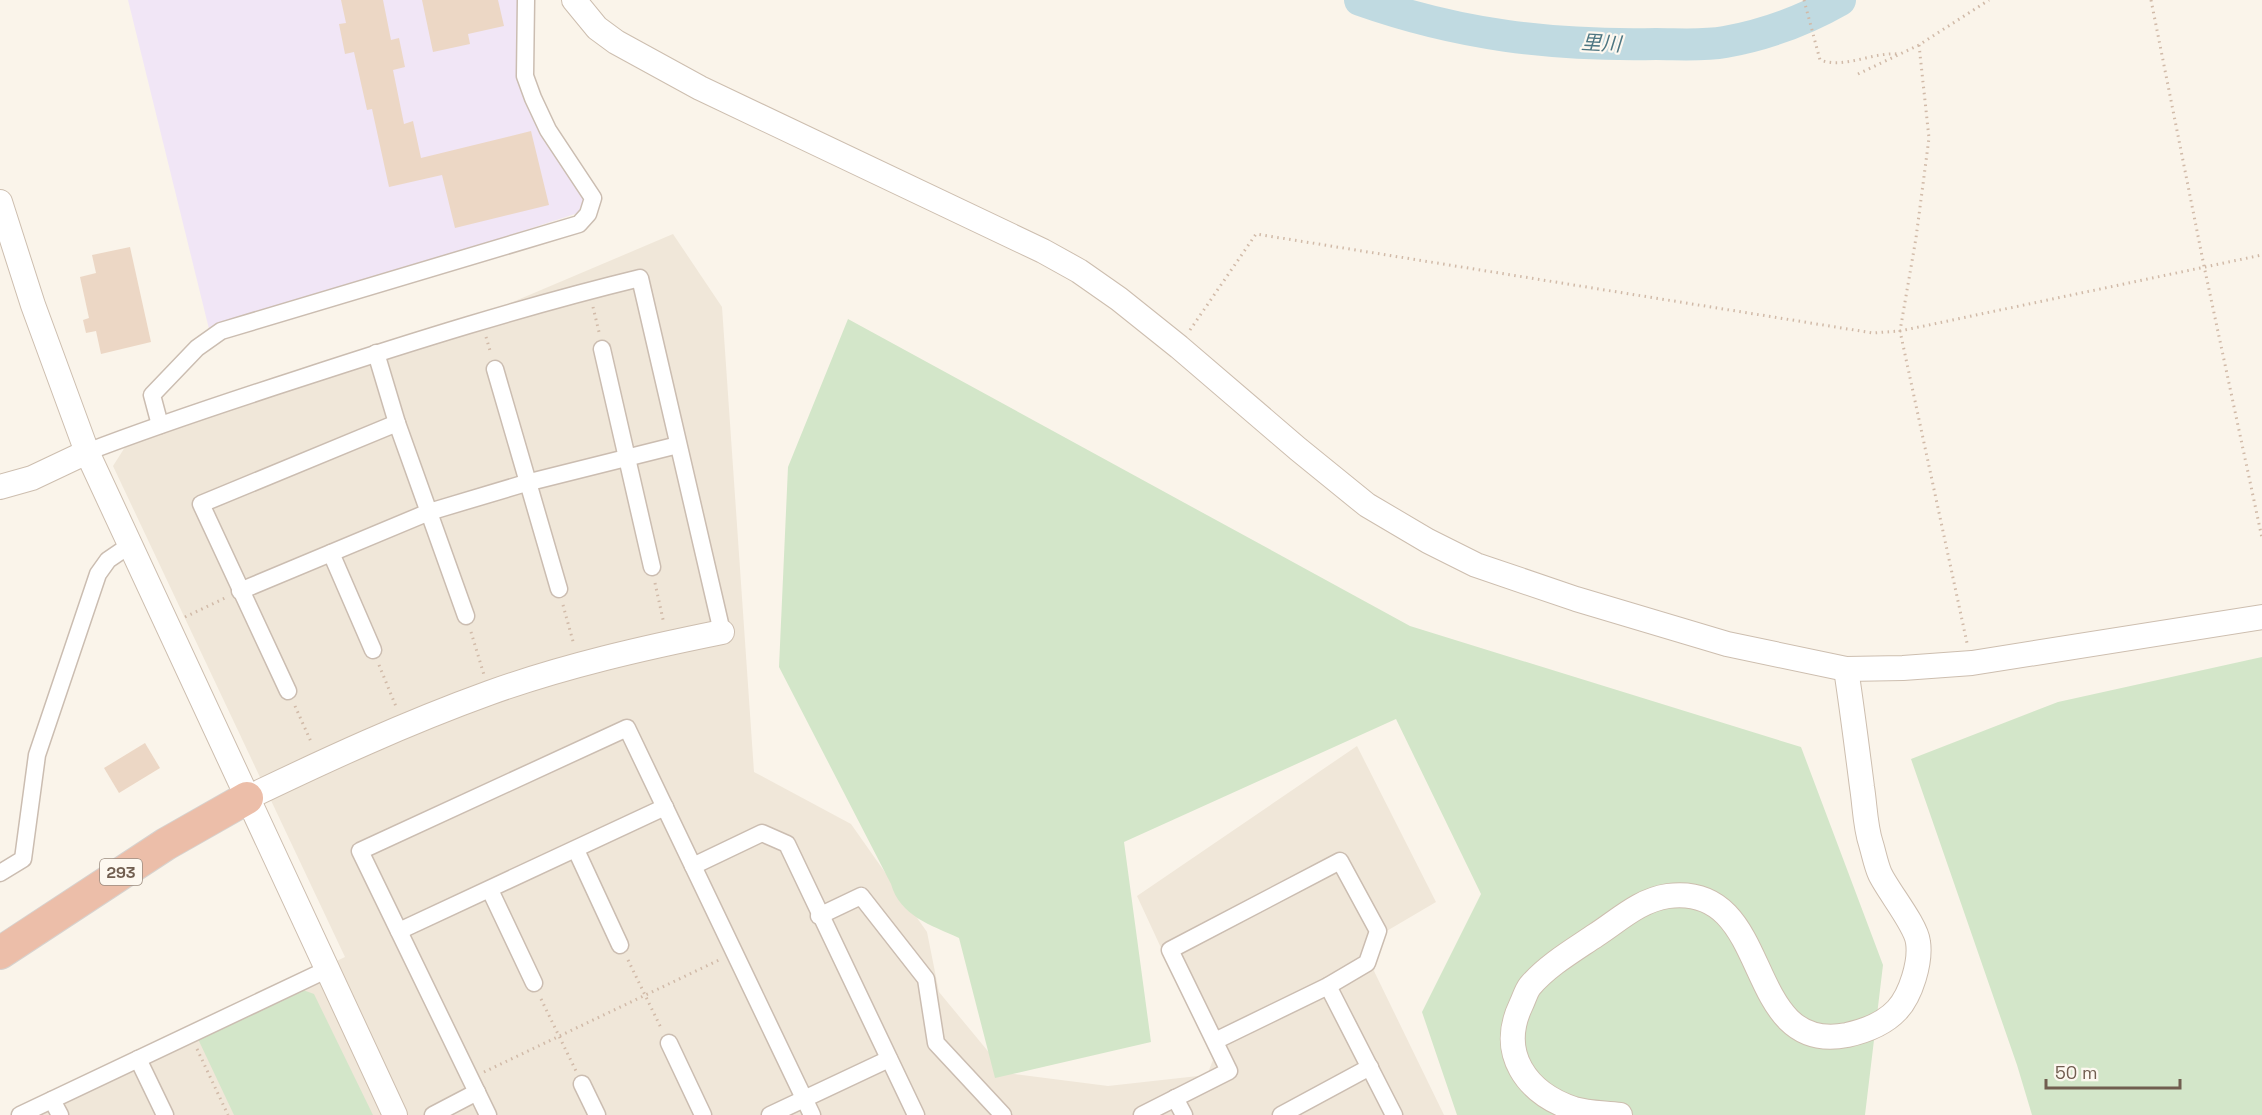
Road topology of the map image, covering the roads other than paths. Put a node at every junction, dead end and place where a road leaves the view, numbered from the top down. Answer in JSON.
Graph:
{"nodes":[{"id":1,"x":526,"y":0,"type":"edge"},
{"id":2,"x":574,"y":0,"type":"edge"},
{"id":3,"x":0,"y":202,"type":"edge"},
{"id":4,"x":602,"y":349,"type":"road end"},
{"id":5,"x":376,"y":353,"type":"junction"},
{"id":6,"x":495,"y":369,"type":"road end"},
{"id":7,"x":397,"y":423,"type":"junction"},
{"id":8,"x":160,"y":425,"type":"junction"},
{"id":9,"x":678,"y":445,"type":"junction"},
{"id":10,"x":87,"y":452,"type":"junction"},
{"id":11,"x":627,"y":459,"type":"junction"},
{"id":12,"x":526,"y":483,"type":"junction"},
{"id":13,"x":0,"y":487,"type":"edge"},
{"id":14,"x":429,"y":512,"type":"junction"},
{"id":15,"x":130,"y":545,"type":"junction"},
{"id":16,"x":331,"y":553,"type":"junction"},
{"id":17,"x":652,"y":567,"type":"road end"},
{"id":18,"x":559,"y":588,"type":"road end"},
{"id":19,"x":240,"y":591,"type":"junction"},
{"id":20,"x":466,"y":616,"type":"road end"},
{"id":21,"x":2262,"y":617,"type":"edge"},
{"id":22,"x":722,"y":632,"type":"joint"},
{"id":23,"x":373,"y":650,"type":"road end"},
{"id":24,"x":1846,"y":669,"type":"junction"},
{"id":25,"x":288,"y":691,"type":"road end"},
{"id":26,"x":247,"y":798,"type":"junction"},
{"id":27,"x":665,"y":807,"type":"junction"},
{"id":28,"x":576,"y":850,"type":"junction"},
{"id":29,"x":693,"y":866,"type":"junction"},
{"id":30,"x":0,"y":873,"type":"edge"},
{"id":31,"x":490,"y":890,"type":"junction"},
{"id":32,"x":819,"y":916,"type":"junction"},
{"id":33,"x":399,"y":931,"type":"junction"},
{"id":34,"x":620,"y":945,"type":"road end"},
{"id":35,"x":0,"y":953,"type":"edge"},
{"id":36,"x":326,"y":970,"type":"junction"},
{"id":37,"x":534,"y":983,"type":"road end"},
{"id":38,"x":1328,"y":986,"type":"junction"},
{"id":39,"x":1215,"y":1041,"type":"junction"},
{"id":40,"x":669,"y":1043,"type":"road end"},
{"id":41,"x":138,"y":1059,"type":"junction"},
{"id":42,"x":889,"y":1059,"type":"junction"},
{"id":43,"x":1370,"y":1067,"type":"junction"},
{"id":44,"x":582,"y":1084,"type":"road end"},
{"id":45,"x":474,"y":1085,"type":"junction"},
{"id":46,"x":1175,"y":1098,"type":"junction"},
{"id":47,"x":804,"y":1099,"type":"junction"},
{"id":48,"x":56,"y":1107,"type":"edge"},
{"id":49,"x":20,"y":1115,"type":"edge"},
{"id":50,"x":165,"y":1115,"type":"edge"},
{"id":51,"x":395,"y":1115,"type":"edge"},
{"id":52,"x":433,"y":1115,"type":"edge"},
{"id":53,"x":488,"y":1115,"type":"edge"},
{"id":54,"x":597,"y":1115,"type":"edge"},
{"id":55,"x":703,"y":1115,"type":"edge"},
{"id":56,"x":770,"y":1115,"type":"edge"},
{"id":57,"x":812,"y":1115,"type":"edge"},
{"id":58,"x":916,"y":1115,"type":"edge"},
{"id":59,"x":1003,"y":1115,"type":"edge"},
{"id":60,"x":1142,"y":1115,"type":"edge"},
{"id":61,"x":1184,"y":1115,"type":"edge"},
{"id":62,"x":1281,"y":1115,"type":"edge"},
{"id":63,"x":1394,"y":1115,"type":"edge"},
{"id":64,"x":1620,"y":1115,"type":"edge"}],
"edges":[{"from":1,"to":8,"type":"street"},
{"from":2,"to":24,"type":"street"},
{"from":3,"to":10,"type":"street"},
{"from":4,"to":11,"type":"street"},
{"from":5,"to":7,"type":"street"},
{"from":5,"to":8,"type":"street"},
{"from":5,"to":9,"type":"street"},
{"from":6,"to":12,"type":"street"},
{"from":7,"to":14,"type":"street"},
{"from":7,"to":19,"type":"street"},
{"from":8,"to":10,"type":"street"},
{"from":9,"to":11,"type":"street"},
{"from":9,"to":22,"type":"street"},
{"from":10,"to":13,"type":"street"},
{"from":10,"to":15,"type":"street"},
{"from":11,"to":12,"type":"street"},
{"from":11,"to":17,"type":"street"},
{"from":12,"to":14,"type":"street"},
{"from":12,"to":18,"type":"street"},
{"from":14,"to":16,"type":"street"},
{"from":14,"to":20,"type":"street"},
{"from":15,"to":26,"type":"street"},
{"from":15,"to":30,"type":"street"},
{"from":16,"to":19,"type":"street"},
{"from":16,"to":23,"type":"street"},
{"from":19,"to":25,"type":"street"},
{"from":21,"to":24,"type":"street"},
{"from":22,"to":26,"type":"street"},
{"from":24,"to":64,"type":"street"},
{"from":26,"to":35,"type":"highway","number":"293"},
{"from":26,"to":36,"type":"street"},
{"from":27,"to":28,"type":"street"},
{"from":27,"to":29,"type":"street"},
{"from":27,"to":33,"type":"street"},
{"from":28,"to":31,"type":"street"},
{"from":28,"to":34,"type":"street"},
{"from":29,"to":32,"type":"street"},
{"from":29,"to":47,"type":"street"},
{"from":31,"to":33,"type":"street"},
{"from":31,"to":37,"type":"street"},
{"from":32,"to":42,"type":"street"},
{"from":32,"to":59,"type":"street"},
{"from":33,"to":45,"type":"street"},
{"from":36,"to":41,"type":"street"},
{"from":36,"to":51,"type":"street"},
{"from":38,"to":39,"type":"street"},
{"from":38,"to":39,"type":"street"},
{"from":38,"to":43,"type":"street"},
{"from":39,"to":46,"type":"street"},
{"from":40,"to":55,"type":"street"},
{"from":41,"to":48,"type":"street"},
{"from":41,"to":50,"type":"street"},
{"from":42,"to":47,"type":"street"},
{"from":42,"to":58,"type":"street"},
{"from":43,"to":62,"type":"street"},
{"from":43,"to":63,"type":"street"},
{"from":44,"to":54,"type":"street"},
{"from":45,"to":52,"type":"street"},
{"from":45,"to":53,"type":"street"},
{"from":46,"to":60,"type":"street"},
{"from":46,"to":61,"type":"street"},
{"from":47,"to":56,"type":"street"},
{"from":47,"to":57,"type":"street"},
{"from":48,"to":49,"type":"street"}]}
